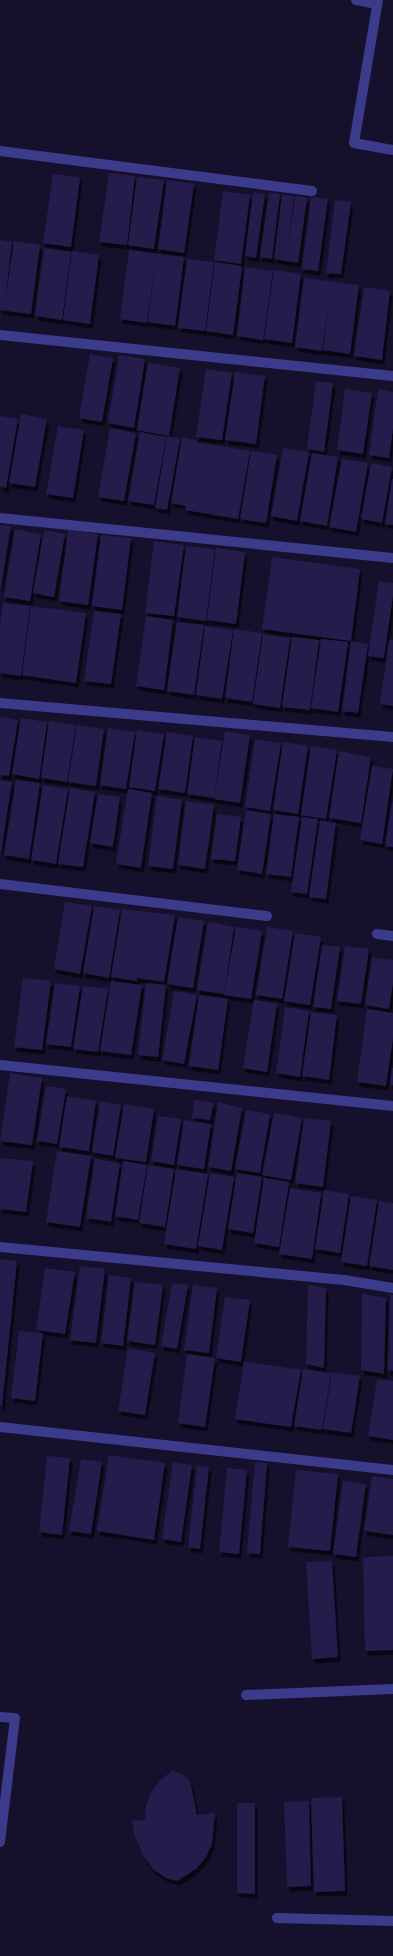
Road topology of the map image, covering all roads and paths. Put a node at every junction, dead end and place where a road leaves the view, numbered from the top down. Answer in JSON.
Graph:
{"nodes":[{"id":1,"x":356,"y":0,"type":"edge"},
{"id":2,"x":378,"y":2,"type":"edge"},
{"id":3,"x":393,"y":150,"type":"edge"},
{"id":4,"x":0,"y":151,"type":"edge"},
{"id":5,"x":312,"y":190,"type":"dead end"},
{"id":6,"x":0,"y":335,"type":"edge"},
{"id":7,"x":393,"y":376,"type":"edge"},
{"id":8,"x":0,"y":518,"type":"edge"},
{"id":9,"x":393,"y":558,"type":"edge"},
{"id":10,"x":0,"y":703,"type":"edge"},
{"id":11,"x":393,"y":737,"type":"edge"},
{"id":12,"x":0,"y":884,"type":"edge"},
{"id":13,"x":267,"y":916,"type":"dead end"},
{"id":14,"x":377,"y":934,"type":"dead end"},
{"id":15,"x":393,"y":936,"type":"edge"},
{"id":16,"x":0,"y":1065,"type":"edge"},
{"id":17,"x":393,"y":1106,"type":"edge"},
{"id":18,"x":0,"y":1247,"type":"edge"},
{"id":19,"x":393,"y":1288,"type":"edge"},
{"id":20,"x":0,"y":1427,"type":"edge"},
{"id":21,"x":393,"y":1470,"type":"edge"},
{"id":22,"x":393,"y":1689,"type":"edge"},
{"id":23,"x":246,"y":1695,"type":"dead end"},
{"id":24,"x":0,"y":1717,"type":"edge"},
{"id":25,"x":0,"y":1842,"type":"edge"},
{"id":26,"x":277,"y":1918,"type":"dead end"},
{"id":27,"x":393,"y":1921,"type":"edge"}],
"edges":[{"from":1,"to":2,"type":"street"},
{"from":2,"to":3,"type":"street"},
{"from":4,"to":5,"type":"street"},
{"from":6,"to":7,"type":"street"},
{"from":8,"to":9,"type":"street"},
{"from":10,"to":11,"type":"street"},
{"from":12,"to":13,"type":"street"},
{"from":14,"to":15,"type":"street"},
{"from":16,"to":17,"type":"street"},
{"from":18,"to":19,"type":"street"},
{"from":20,"to":21,"type":"street"},
{"from":22,"to":23,"type":"street"},
{"from":24,"to":25,"type":"street"},
{"from":26,"to":27,"type":"street"}]}
